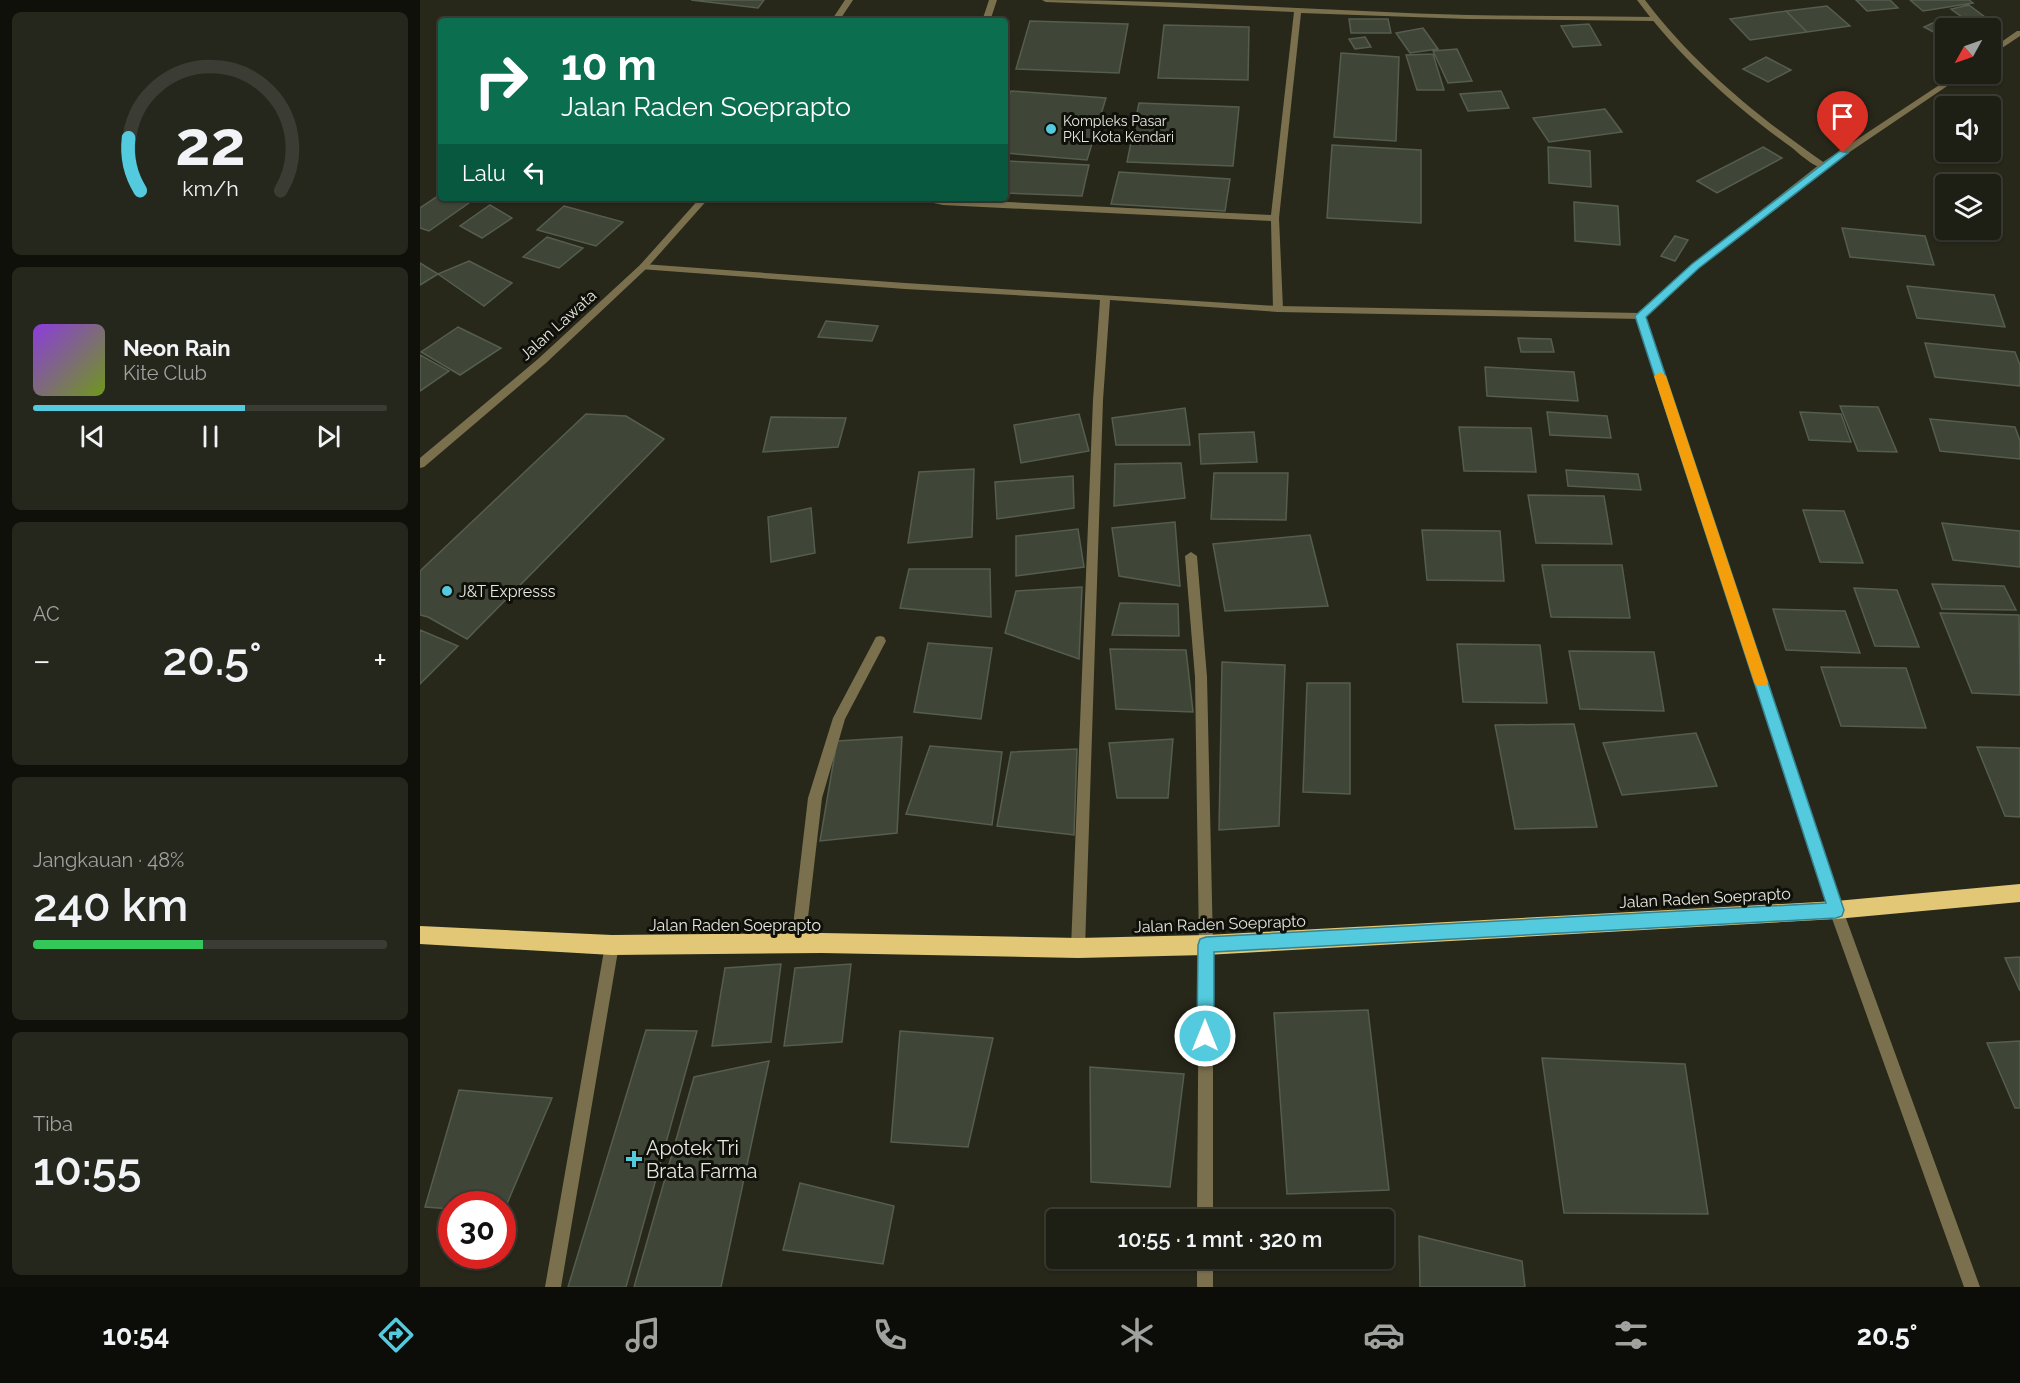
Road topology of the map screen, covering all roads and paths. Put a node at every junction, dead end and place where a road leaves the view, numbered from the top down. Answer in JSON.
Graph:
{"nodes":[{"id":1,"x":849,"y":0,"type":"edge"},
{"id":2,"x":993,"y":0,"type":"edge"},
{"id":3,"x":1046,"y":0,"type":"edge"},
{"id":4,"x":1641,"y":0,"type":"edge"},
{"id":5,"x":1281,"y":4,"type":"edge"},
{"id":6,"x":1298,"y":9,"type":"junction"},
{"id":7,"x":837,"y":18,"type":"edge"},
{"id":8,"x":987,"y":18,"type":"edge"},
{"id":9,"x":1654,"y":19,"type":"junction"},
{"id":10,"x":2020,"y":33,"type":"edge"},
{"id":11,"x":2001,"y":46,"type":"edge"},
{"id":12,"x":1946,"y":84,"type":"edge"},
{"id":13,"x":1823,"y":166,"type":"junction"},
{"id":14,"x":702,"y":201,"type":"edge"},
{"id":15,"x":938,"y":201,"type":"edge"},
{"id":16,"x":1275,"y":218,"type":"junction"},
{"id":17,"x":644,"y":267,"type":"junction"},
{"id":18,"x":1105,"y":297,"type":"junction"},
{"id":19,"x":1278,"y":309,"type":"junction"},
{"id":20,"x":1640,"y":316,"type":"junction"},
{"id":21,"x":420,"y":464,"type":"edge"},
{"id":22,"x":1191,"y":556,"type":"dead end"},
{"id":23,"x":880,"y":641,"type":"dead end"},
{"id":24,"x":2020,"y":893,"type":"edge"},
{"id":25,"x":1836,"y":910,"type":"junction"},
{"id":26,"x":420,"y":935,"type":"edge"},
{"id":27,"x":798,"y":944,"type":"junction"},
{"id":28,"x":612,"y":945,"type":"junction"},
{"id":29,"x":1206,"y":945,"type":"junction"},
{"id":30,"x":1078,"y":948,"type":"junction"},
{"id":31,"x":1205,"y":1209,"type":"edge"},
{"id":32,"x":1205,"y":1269,"type":"edge"},
{"id":33,"x":553,"y":1287,"type":"edge"},
{"id":34,"x":1205,"y":1287,"type":"edge"},
{"id":35,"x":1972,"y":1287,"type":"edge"}],
"edges":[{"from":1,"to":7,"type":"street"},
{"from":2,"to":8,"type":"street"},
{"from":3,"to":5,"type":"street"},
{"from":4,"to":9,"type":"street"},
{"from":5,"to":6,"type":"street"},
{"from":6,"to":9,"type":"street"},
{"from":6,"to":16,"type":"street"},
{"from":9,"to":13,"type":"street"},
{"from":10,"to":11,"type":"street"},
{"from":12,"to":13,"type":"street"},
{"from":13,"to":20,"type":"street"},
{"from":14,"to":17,"type":"street","name":"Jalan Lawata"},
{"from":15,"to":16,"type":"street"},
{"from":16,"to":19,"type":"street"},
{"from":17,"to":18,"type":"street"},
{"from":17,"to":21,"type":"street","name":"Jalan Lawata"},
{"from":18,"to":19,"type":"street"},
{"from":18,"to":30,"type":"street"},
{"from":19,"to":20,"type":"street"},
{"from":20,"to":25,"type":"street"},
{"from":22,"to":29,"type":"street"},
{"from":23,"to":27,"type":"street"},
{"from":24,"to":25,"type":"highway","name":"Jalan Raden Soeprapto"},
{"from":25,"to":29,"type":"highway","name":"Jalan Raden Soeprapto"},
{"from":25,"to":35,"type":"street"},
{"from":26,"to":28,"type":"highway","name":"Jalan Raden Soeprapto"},
{"from":27,"to":28,"type":"highway","name":"Jalan Raden Soeprapto"},
{"from":27,"to":30,"type":"highway","name":"Jalan Raden Soeprapto"},
{"from":28,"to":33,"type":"street"},
{"from":29,"to":30,"type":"highway","name":"Jalan Raden Soeprapto"},
{"from":29,"to":31,"type":"street"},
{"from":32,"to":34,"type":"street"}]}
